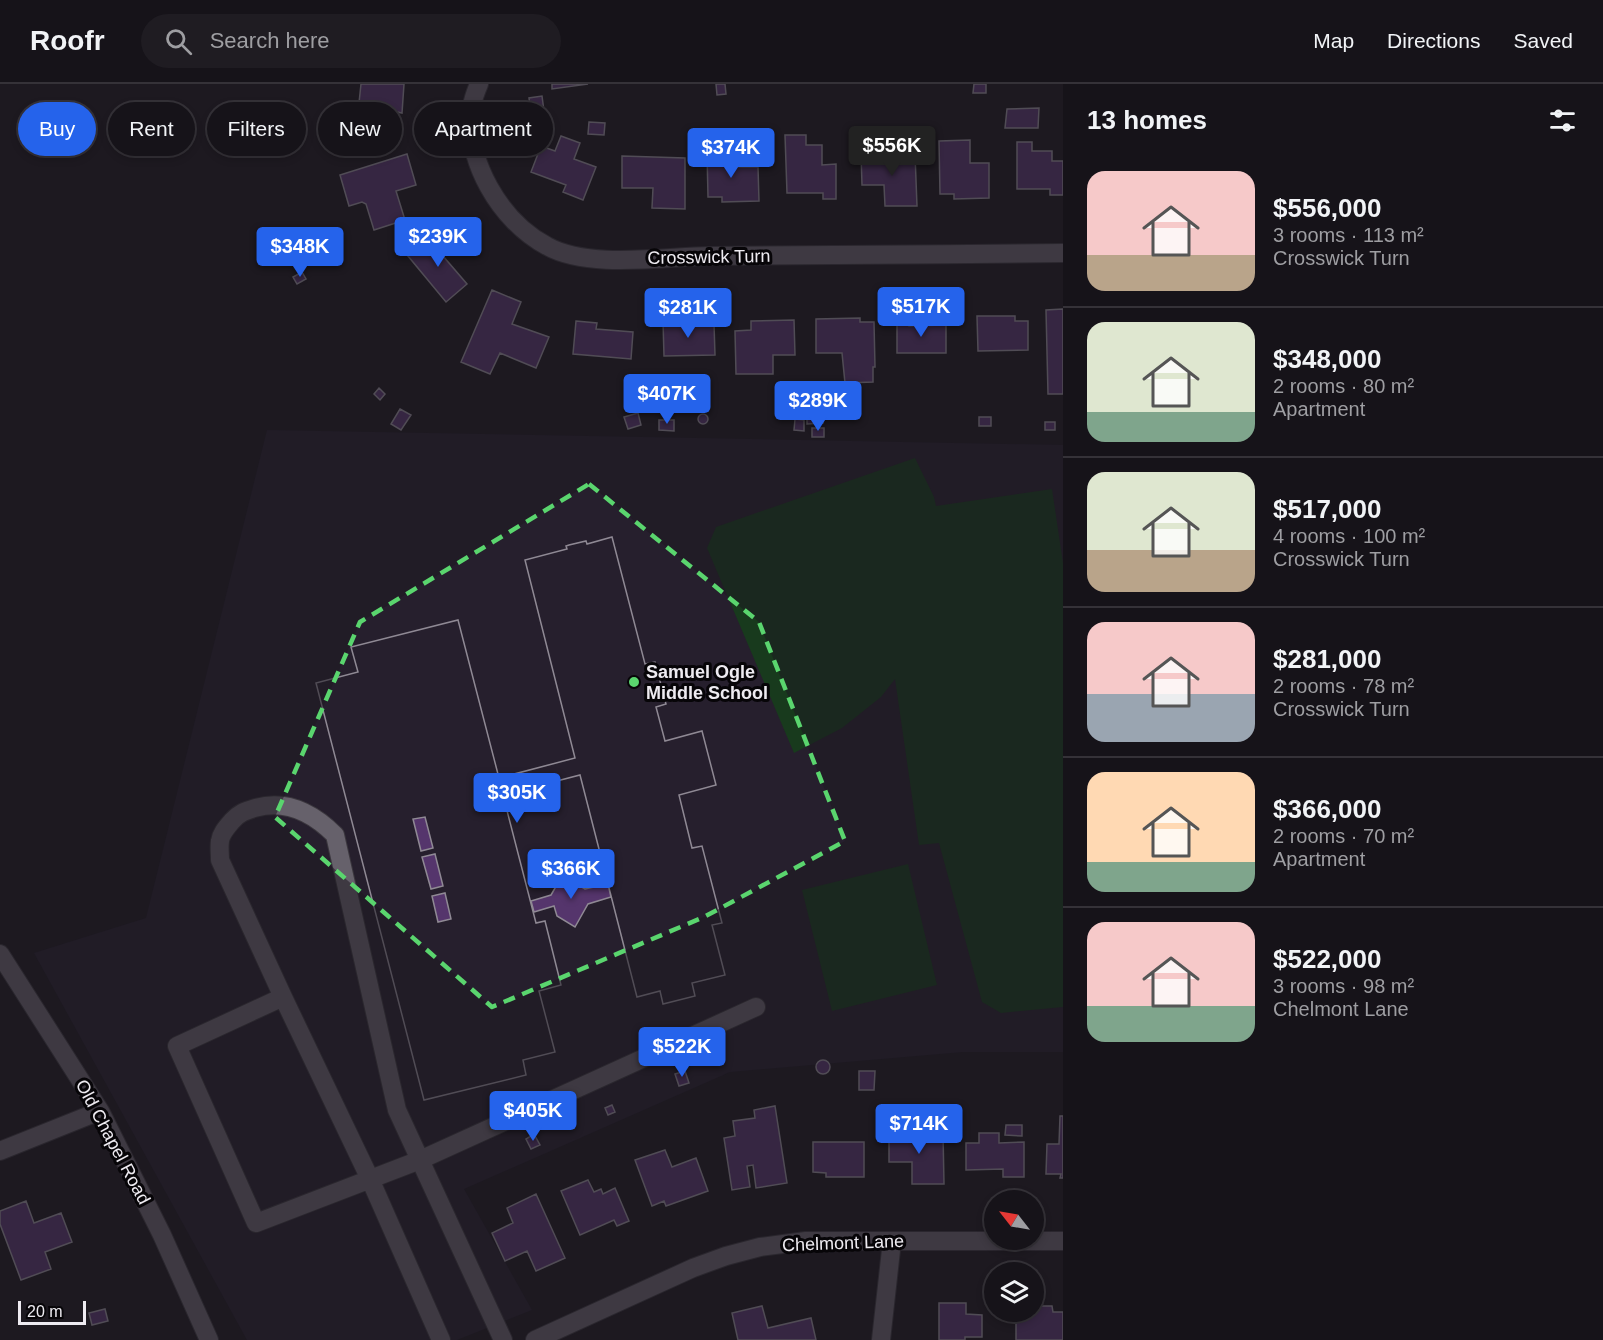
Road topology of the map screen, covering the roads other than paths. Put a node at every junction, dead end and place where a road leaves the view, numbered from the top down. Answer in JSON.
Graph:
{"nodes":[{"id":1,"x":478,"y":84,"type":"edge"},
{"id":2,"x":1063,"y":253,"type":"edge"},
{"id":3,"x":0,"y":954,"type":"edge"},
{"id":4,"x":283,"y":997,"type":"junction"},
{"id":5,"x":756,"y":1007,"type":"dead end"},
{"id":6,"x":100,"y":1111,"type":"junction"},
{"id":7,"x":0,"y":1151,"type":"edge"},
{"id":8,"x":420,"y":1160,"type":"junction"},
{"id":9,"x":370,"y":1179,"type":"junction"},
{"id":10,"x":892,"y":1241,"type":"junction"},
{"id":11,"x":1063,"y":1241,"type":"edge"},
{"id":12,"x":209,"y":1340,"type":"edge"},
{"id":13,"x":441,"y":1340,"type":"edge"},
{"id":14,"x":503,"y":1340,"type":"edge"},
{"id":15,"x":534,"y":1340,"type":"edge"},
{"id":16,"x":881,"y":1340,"type":"edge"}],
"edges":[{"from":1,"to":2,"type":"street","name":"Crosswick Turn"},
{"from":3,"to":6,"type":"street","name":"Old Chapel Road"},
{"from":4,"to":8,"type":"street"},
{"from":4,"to":9,"type":"street"},
{"from":4,"to":9,"type":"street"},
{"from":5,"to":8,"type":"street"},
{"from":6,"to":7,"type":"street"},
{"from":6,"to":12,"type":"street","name":"Old Chapel Road"},
{"from":8,"to":9,"type":"street"},
{"from":8,"to":14,"type":"street"},
{"from":9,"to":13,"type":"street"},
{"from":10,"to":11,"type":"street","name":"Chelmont Lane"},
{"from":10,"to":15,"type":"street","name":"Chelmont Lane"},
{"from":10,"to":16,"type":"street"}]}
